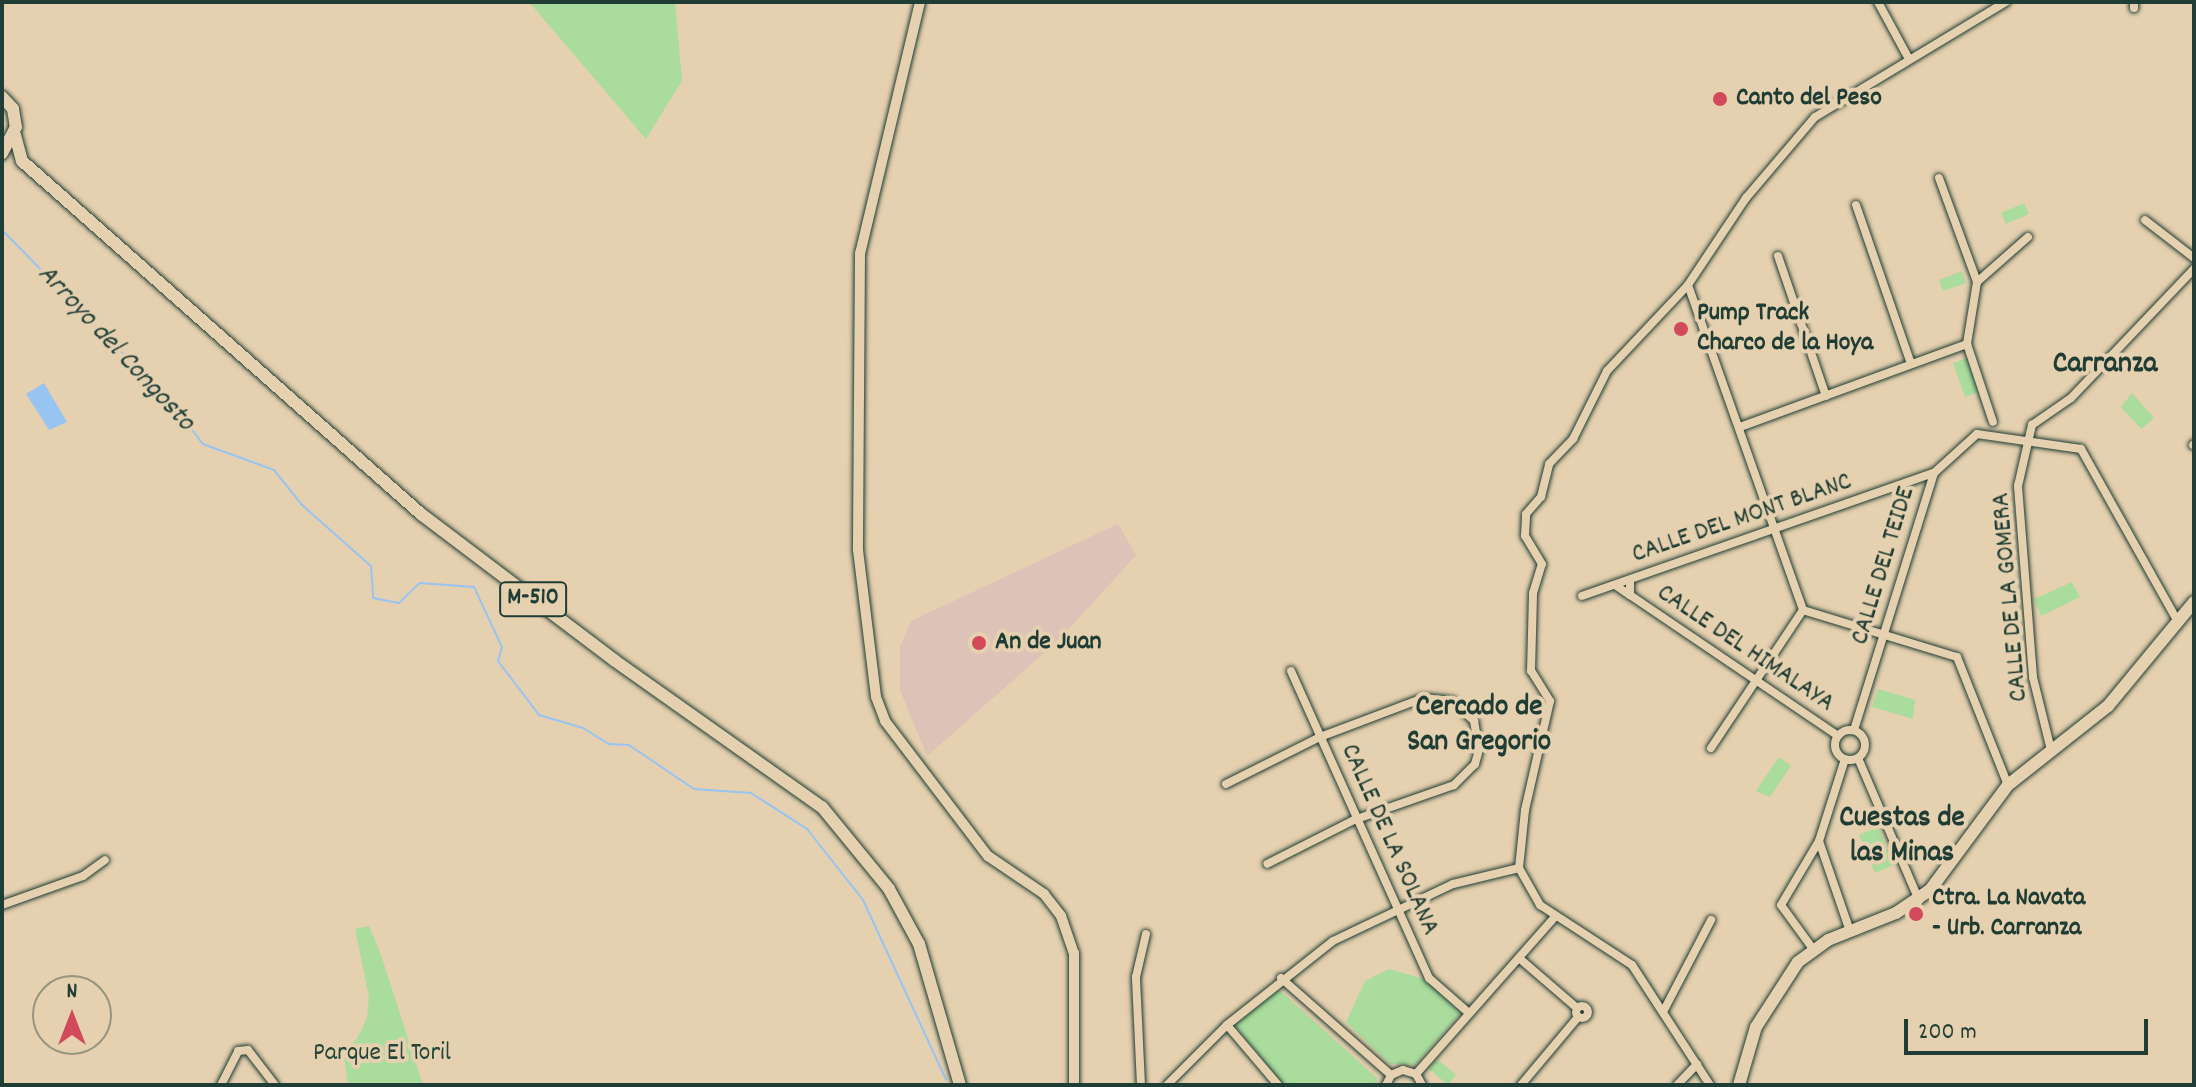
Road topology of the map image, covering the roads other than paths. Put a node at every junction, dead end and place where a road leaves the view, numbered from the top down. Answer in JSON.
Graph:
{"nodes":[{"id":1,"x":920,"y":2,"type":"edge"},
{"id":2,"x":1878,"y":2,"type":"edge"},
{"id":3,"x":2006,"y":2,"type":"edge"},
{"id":4,"x":1909,"y":59,"type":"junction"},
{"id":5,"x":2,"y":97,"type":"edge"},
{"id":6,"x":15,"y":135,"type":"junction"},
{"id":7,"x":2,"y":156,"type":"edge"},
{"id":8,"x":22,"y":161,"type":"junction"},
{"id":9,"x":1939,"y":178,"type":"dead end"},
{"id":10,"x":1856,"y":205,"type":"dead end"},
{"id":11,"x":2145,"y":220,"type":"dead end"},
{"id":12,"x":2028,"y":237,"type":"dead end"},
{"id":13,"x":1778,"y":256,"type":"dead end"},
{"id":14,"x":2194,"y":258,"type":"edge"},
{"id":15,"x":2194,"y":269,"type":"edge"},
{"id":16,"x":1977,"y":282,"type":"junction"},
{"id":17,"x":1688,"y":285,"type":"junction"},
{"id":18,"x":1967,"y":344,"type":"junction"},
{"id":19,"x":1911,"y":364,"type":"junction"},
{"id":20,"x":1826,"y":396,"type":"junction"},
{"id":21,"x":1993,"y":422,"type":"dead end"},
{"id":22,"x":1740,"y":427,"type":"junction"},
{"id":23,"x":2029,"y":440,"type":"junction"},
{"id":24,"x":1934,"y":473,"type":"junction"},
{"id":25,"x":1915,"y":480,"type":"junction"},
{"id":26,"x":1928,"y":492,"type":"junction"},
{"id":27,"x":1775,"y":529,"type":"junction"},
{"id":28,"x":1630,"y":580,"type":"junction"},
{"id":29,"x":1615,"y":585,"type":"junction"},
{"id":30,"x":1630,"y":595,"type":"junction"},
{"id":31,"x":1582,"y":596,"type":"dead end"},
{"id":32,"x":2194,"y":602,"type":"edge"},
{"id":33,"x":1803,"y":610,"type":"junction"},
{"id":34,"x":2178,"y":622,"type":"junction"},
{"id":35,"x":1885,"y":634,"type":"junction"},
{"id":36,"x":1291,"y":671,"type":"dead end"},
{"id":37,"x":1755,"y":681,"type":"junction"},
{"id":38,"x":1854,"y":730,"type":"junction"},
{"id":39,"x":1838,"y":736,"type":"junction"},
{"id":40,"x":1320,"y":737,"type":"junction"},
{"id":41,"x":1711,"y":748,"type":"dead end"},
{"id":42,"x":2051,"y":750,"type":"junction"},
{"id":43,"x":1858,"y":758,"type":"junction"},
{"id":44,"x":1845,"y":759,"type":"junction"},
{"id":45,"x":1226,"y":784,"type":"dead end"},
{"id":46,"x":2008,"y":785,"type":"junction"},
{"id":47,"x":1357,"y":819,"type":"junction"},
{"id":48,"x":1819,"y":841,"type":"junction"},
{"id":49,"x":105,"y":860,"type":"dead end"},
{"id":50,"x":1267,"y":864,"type":"dead end"},
{"id":51,"x":1519,"y":868,"type":"junction"},
{"id":52,"x":1919,"y":900,"type":"junction"},
{"id":53,"x":2,"y":905,"type":"edge"},
{"id":54,"x":1397,"y":907,"type":"junction"},
{"id":55,"x":1556,"y":916,"type":"junction"},
{"id":56,"x":1711,"y":920,"type":"dead end"},
{"id":57,"x":1850,"y":931,"type":"junction"},
{"id":58,"x":1146,"y":934,"type":"dead end"},
{"id":59,"x":1813,"y":949,"type":"junction"},
{"id":60,"x":1519,"y":958,"type":"junction"},
{"id":61,"x":1281,"y":978,"type":"junction"},
{"id":62,"x":1663,"y":1012,"type":"junction"},
{"id":63,"x":1469,"y":1013,"type":"junction"},
{"id":64,"x":1227,"y":1025,"type":"junction"},
{"id":65,"x":1697,"y":1064,"type":"junction"},
{"id":66,"x":1416,"y":1074,"type":"junction"},
{"id":67,"x":1391,"y":1075,"type":"junction"},
{"id":68,"x":221,"y":1085,"type":"edge"},
{"id":69,"x":275,"y":1085,"type":"edge"},
{"id":70,"x":960,"y":1085,"type":"edge"},
{"id":71,"x":1074,"y":1085,"type":"edge"},
{"id":72,"x":1141,"y":1085,"type":"edge"},
{"id":73,"x":1167,"y":1085,"type":"edge"},
{"id":74,"x":1278,"y":1085,"type":"edge"},
{"id":75,"x":1386,"y":1085,"type":"edge"},
{"id":76,"x":1422,"y":1085,"type":"edge"},
{"id":77,"x":1521,"y":1085,"type":"edge"},
{"id":78,"x":1677,"y":1085,"type":"edge"},
{"id":79,"x":1710,"y":1085,"type":"edge"},
{"id":80,"x":1739,"y":1085,"type":"edge"}],
"edges":[{"from":1,"to":71,"type":"street"},
{"from":2,"to":4,"type":"street"},
{"from":3,"to":4,"type":"street"},
{"from":4,"to":17,"type":"street"},
{"from":5,"to":6,"type":"main road"},
{"from":6,"to":7,"type":"main road"},
{"from":6,"to":8,"type":"main road"},
{"from":7,"to":8,"type":"main road"},
{"from":8,"to":70,"type":"main road","number":"M-510"},
{"from":9,"to":16,"type":"street"},
{"from":10,"to":19,"type":"street"},
{"from":11,"to":14,"type":"street"},
{"from":12,"to":16,"type":"street"},
{"from":13,"to":20,"type":"street"},
{"from":15,"to":23,"type":"street"},
{"from":16,"to":18,"type":"street"},
{"from":17,"to":22,"type":"street"},
{"from":17,"to":51,"type":"street"},
{"from":18,"to":19,"type":"street"},
{"from":18,"to":21,"type":"street"},
{"from":19,"to":20,"type":"street"},
{"from":20,"to":22,"type":"street"},
{"from":22,"to":27,"type":"street"},
{"from":23,"to":24,"type":"street","name":"CALLE DEL TEIDE"},
{"from":23,"to":34,"type":"street","name":"CALLE DEL TEIDE"},
{"from":23,"to":42,"type":"street","name":"CALLE DE LA GOMERA"},
{"from":24,"to":25,"type":"street","name":"CALLE DEL MONT BLANC"},
{"from":24,"to":26,"type":"street","name":"CALLE DEL TEIDE"},
{"from":25,"to":26,"type":"street"},
{"from":25,"to":27,"type":"street","name":"CALLE DEL MONT BLANC"},
{"from":26,"to":35,"type":"street","name":"CALLE DEL TEIDE"},
{"from":27,"to":28,"type":"street","name":"CALLE DEL MONT BLANC"},
{"from":27,"to":33,"type":"street"},
{"from":28,"to":29,"type":"street","name":"CALLE DEL MONT BLANC"},
{"from":28,"to":30,"type":"street","name":"CALLE DEL HIMALAYA"},
{"from":29,"to":30,"type":"street","name":"CALLE DEL HIMALAYA"},
{"from":29,"to":31,"type":"street","name":"CALLE DEL MONT BLANC"},
{"from":30,"to":37,"type":"street","name":"CALLE DEL HIMALAYA"},
{"from":32,"to":34,"type":"main road"},
{"from":33,"to":35,"type":"street"},
{"from":33,"to":37,"type":"street"},
{"from":34,"to":42,"type":"main road"},
{"from":35,"to":38,"type":"street","name":"CALLE DEL TEIDE"},
{"from":35,"to":46,"type":"street"},
{"from":36,"to":40,"type":"street","name":"CALLE DE LA SOLANA"},
{"from":37,"to":39,"type":"street","name":"CALLE DEL HIMALAYA"},
{"from":37,"to":41,"type":"street"},
{"from":38,"to":39,"type":"street"},
{"from":38,"to":43,"type":"street"},
{"from":39,"to":44,"type":"street"},
{"from":40,"to":45,"type":"street"},
{"from":40,"to":47,"type":"street","name":"CALLE DE LA SOLANA"},
{"from":40,"to":47,"type":"street"},
{"from":42,"to":46,"type":"main road"},
{"from":43,"to":44,"type":"street"},
{"from":43,"to":52,"type":"street"},
{"from":44,"to":48,"type":"street"},
{"from":46,"to":52,"type":"main road"},
{"from":47,"to":50,"type":"street"},
{"from":47,"to":54,"type":"street","name":"CALLE DE LA SOLANA"},
{"from":48,"to":57,"type":"street"},
{"from":48,"to":59,"type":"street"},
{"from":49,"to":53,"type":"street"},
{"from":51,"to":54,"type":"street"},
{"from":51,"to":55,"type":"street"},
{"from":52,"to":57,"type":"main road"},
{"from":54,"to":61,"type":"street"},
{"from":54,"to":63,"type":"street","name":"CALLE DE LA SOLANA"},
{"from":55,"to":60,"type":"street"},
{"from":55,"to":62,"type":"street"},
{"from":56,"to":62,"type":"street"},
{"from":57,"to":59,"type":"main road"},
{"from":58,"to":72,"type":"street"},
{"from":59,"to":80,"type":"main road"},
{"from":60,"to":63,"type":"street"},
{"from":60,"to":77,"type":"street"},
{"from":61,"to":64,"type":"street"},
{"from":61,"to":67,"type":"street"},
{"from":62,"to":65,"type":"street"},
{"from":63,"to":66,"type":"street"},
{"from":64,"to":73,"type":"street"},
{"from":64,"to":74,"type":"street"},
{"from":65,"to":78,"type":"street"},
{"from":65,"to":79,"type":"street"},
{"from":66,"to":67,"type":"street"},
{"from":66,"to":76,"type":"street"},
{"from":67,"to":75,"type":"street"},
{"from":68,"to":69,"type":"street"}]}
